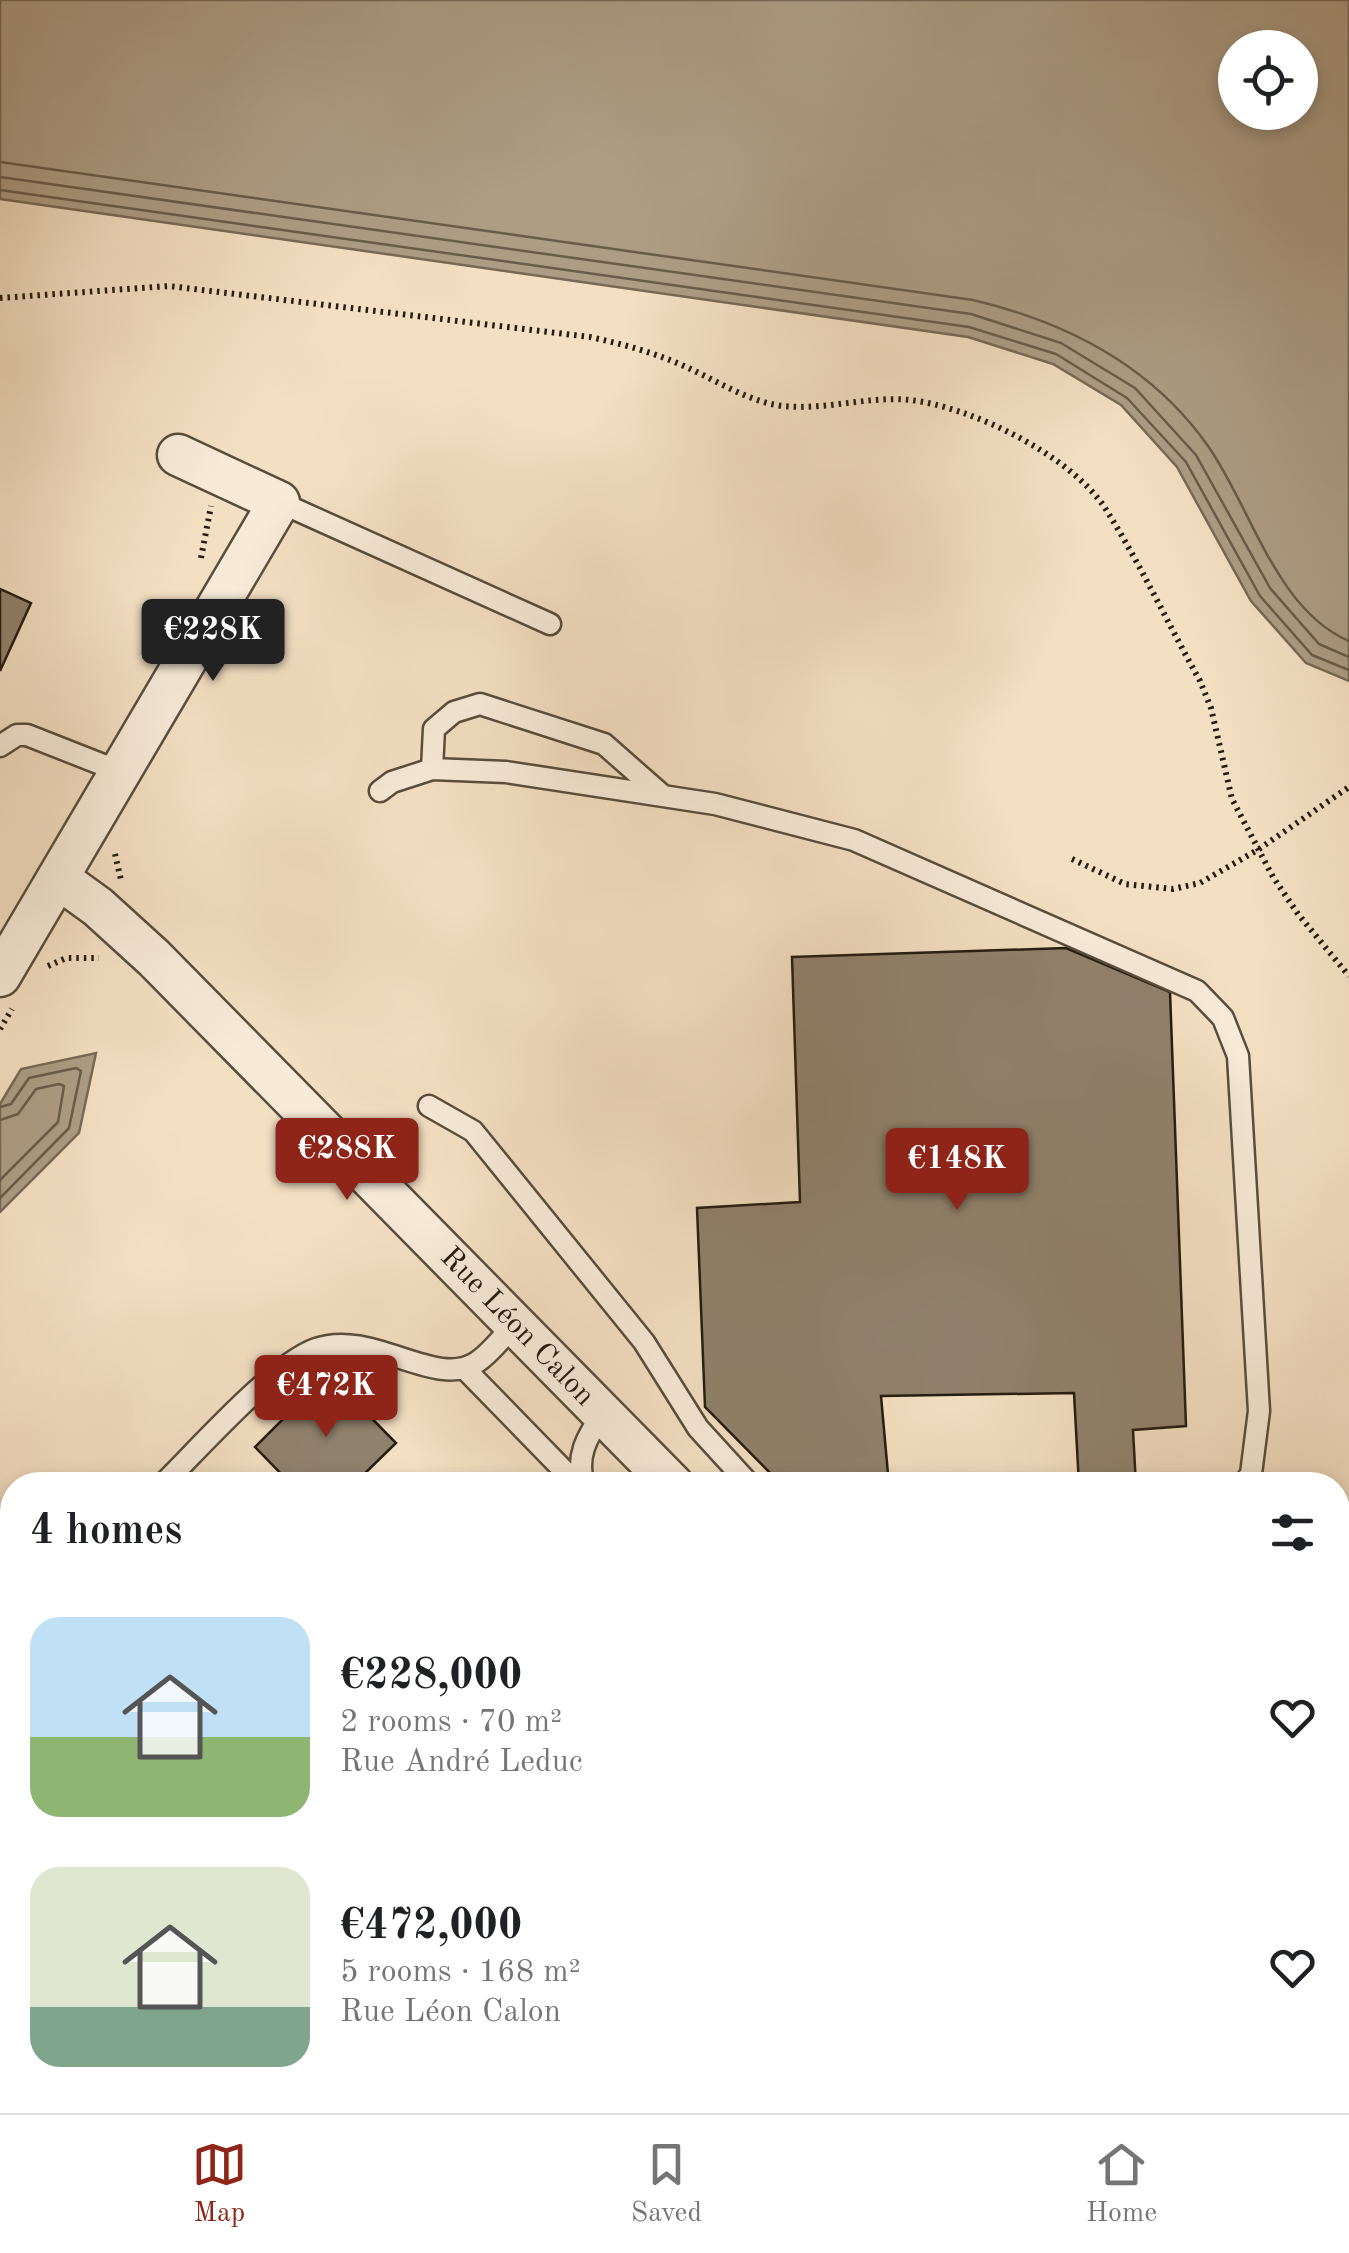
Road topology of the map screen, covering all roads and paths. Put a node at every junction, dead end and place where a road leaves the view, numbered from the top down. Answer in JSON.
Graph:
{"nodes":[{"id":1,"x":0,"y":298,"type":"edge"},
{"id":2,"x":178,"y":455,"type":"dead end"},
{"id":3,"x":279,"y":502,"type":"junction"},
{"id":4,"x":212,"y":503,"type":"dead end"},
{"id":5,"x":222,"y":599,"type":"junction"},
{"id":6,"x":550,"y":624,"type":"dead end"},
{"id":7,"x":0,"y":746,"type":"edge"},
{"id":8,"x":432,"y":769,"type":"junction"},
{"id":9,"x":120,"y":772,"type":"junction"},
{"id":10,"x":1349,"y":787,"type":"edge"},
{"id":11,"x":380,"y":791,"type":"dead end"},
{"id":12,"x":664,"y":796,"type":"junction"},
{"id":13,"x":116,"y":848,"type":"dead end"},
{"id":14,"x":1259,"y":849,"type":"junction"},
{"id":15,"x":1072,"y":858,"type":"dead end"},
{"id":16,"x":58,"y":878,"type":"junction"},
{"id":17,"x":133,"y":892,"type":"dead end"},
{"id":18,"x":109,"y":962,"type":"dead end"},
{"id":19,"x":40,"y":970,"type":"dead end"},
{"id":20,"x":1349,"y":976,"type":"edge"},
{"id":21,"x":9,"y":986,"type":"edge"},
{"id":22,"x":0,"y":1030,"type":"edge"},
{"id":23,"x":429,"y":1106,"type":"dead end"},
{"id":24,"x":515,"y":1324,"type":"junction"},
{"id":25,"x":465,"y":1368,"type":"junction"},
{"id":26,"x":603,"y":1414,"type":"junction"},
{"id":27,"x":175,"y":1472,"type":"edge"},
{"id":28,"x":568,"y":1472,"type":"edge"},
{"id":29,"x":580,"y":1472,"type":"edge"},
{"id":30,"x":660,"y":1472,"type":"edge"},
{"id":31,"x":738,"y":1472,"type":"edge"},
{"id":32,"x":1251,"y":1472,"type":"edge"}],
"edges":[{"from":1,"to":14,"type":"path"},
{"from":2,"to":3,"type":"street"},
{"from":3,"to":5,"type":"street"},
{"from":3,"to":6,"type":"lane"},
{"from":4,"to":5,"type":"path"},
{"from":5,"to":9,"type":"street"},
{"from":7,"to":9,"type":"lane"},
{"from":8,"to":11,"type":"lane"},
{"from":8,"to":12,"type":"lane"},
{"from":8,"to":12,"type":"lane"},
{"from":9,"to":16,"type":"street"},
{"from":10,"to":14,"type":"path"},
{"from":12,"to":32,"type":"lane"},
{"from":13,"to":17,"type":"path"},
{"from":14,"to":15,"type":"path"},
{"from":14,"to":20,"type":"path"},
{"from":16,"to":21,"type":"street"},
{"from":16,"to":24,"type":"street","name":"Rue Léon Calon"},
{"from":18,"to":19,"type":"path"},
{"from":21,"to":22,"type":"path"},
{"from":23,"to":31,"type":"lane"},
{"from":24,"to":25,"type":"lane"},
{"from":24,"to":26,"type":"street","name":"Rue Léon Calon"},
{"from":25,"to":27,"type":"lane"},
{"from":25,"to":28,"type":"lane"},
{"from":26,"to":29,"type":"lane"},
{"from":26,"to":30,"type":"street","name":"Rue Léon Calon"}]}
